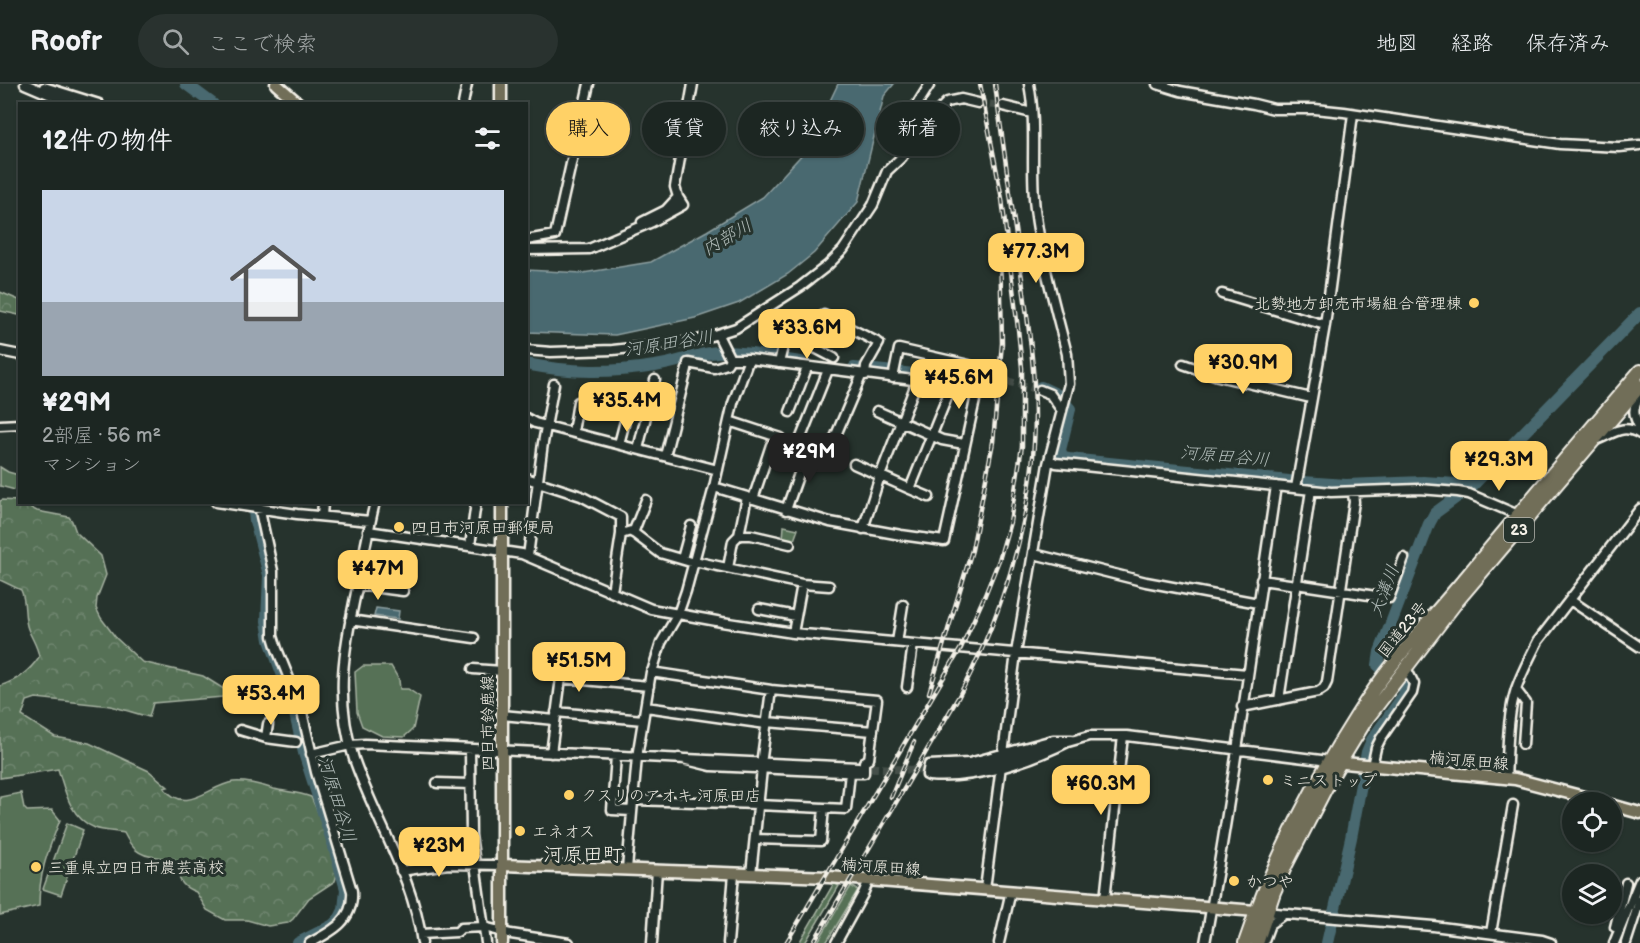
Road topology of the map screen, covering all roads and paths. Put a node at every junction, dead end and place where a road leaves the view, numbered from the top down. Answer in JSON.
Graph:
{"nodes":[{"id":1,"x":25,"y":84,"type":"edge"},
{"id":2,"x":276,"y":84,"type":"edge"},
{"id":3,"x":467,"y":84,"type":"edge"},
{"id":4,"x":501,"y":84,"type":"edge"},
{"id":5,"x":589,"y":84,"type":"edge"},
{"id":6,"x":693,"y":84,"type":"edge"},
{"id":7,"x":930,"y":84,"type":"edge"},
{"id":8,"x":1029,"y":84,"type":"edge"},
{"id":9,"x":1157,"y":84,"type":"edge"},
{"id":10,"x":44,"y":87,"type":"dead end"},
{"id":11,"x":67,"y":102,"type":"edge"},
{"id":12,"x":93,"y":102,"type":"edge"},
{"id":13,"x":297,"y":102,"type":"edge"},
{"id":14,"x":463,"y":102,"type":"edge"},
{"id":15,"x":501,"y":102,"type":"edge"},
{"id":16,"x":919,"y":102,"type":"edge"},
{"id":17,"x":978,"y":103,"type":"tunnel mouth"},
{"id":18,"x":1003,"y":106,"type":"tunnel mouth"},
{"id":19,"x":1032,"y":113,"type":"junction"},
{"id":20,"x":1353,"y":114,"type":"junction"},
{"id":21,"x":1640,"y":144,"type":"edge"},
{"id":22,"x":528,"y":240,"type":"edge"},
{"id":23,"x":528,"y":250,"type":"edge"},
{"id":24,"x":1222,"y":294,"type":"dead end"},
{"id":25,"x":1324,"y":325,"type":"junction"},
{"id":26,"x":718,"y":335,"type":"junction"},
{"id":27,"x":789,"y":335,"type":"junction"},
{"id":28,"x":528,"y":350,"type":"edge"},
{"id":29,"x":0,"y":351,"type":"edge"},
{"id":30,"x":727,"y":353,"type":"junction"},
{"id":31,"x":18,"y":355,"type":"edge"},
{"id":32,"x":780,"y":358,"type":"junction"},
{"id":33,"x":834,"y":358,"type":"dead end"},
{"id":34,"x":749,"y":359,"type":"junction"},
{"id":35,"x":1183,"y":364,"type":"dead end"},
{"id":36,"x":807,"y":368,"type":"junction"},
{"id":37,"x":828,"y":370,"type":"junction"},
{"id":38,"x":1640,"y":371,"type":"edge"},
{"id":39,"x":864,"y":372,"type":"junction"},
{"id":40,"x":894,"y":375,"type":"junction"},
{"id":41,"x":995,"y":378,"type":"tunnel mouth"},
{"id":42,"x":655,"y":380,"type":"dead end"},
{"id":43,"x":966,"y":380,"type":"junction"},
{"id":44,"x":917,"y":381,"type":"junction"},
{"id":45,"x":979,"y":382,"type":"junction"},
{"id":46,"x":554,"y":384,"type":"dead end"},
{"id":47,"x":952,"y":385,"type":"junction"},
{"id":48,"x":1640,"y":386,"type":"edge"},
{"id":49,"x":1040,"y":390,"type":"tunnel mouth"},
{"id":50,"x":1640,"y":396,"type":"edge"},
{"id":51,"x":1311,"y":398,"type":"junction"},
{"id":52,"x":592,"y":401,"type":"dead end"},
{"id":53,"x":578,"y":402,"type":"dead end"},
{"id":54,"x":1064,"y":406,"type":"junction"},
{"id":55,"x":877,"y":411,"type":"dead end"},
{"id":56,"x":790,"y":412,"type":"dead end"},
{"id":57,"x":528,"y":419,"type":"edge"},
{"id":58,"x":729,"y":421,"type":"junction"},
{"id":59,"x":901,"y":422,"type":"junction"},
{"id":60,"x":0,"y":424,"type":"edge"},
{"id":61,"x":18,"y":424,"type":"edge"},
{"id":62,"x":546,"y":425,"type":"junction"},
{"id":63,"x":1640,"y":428,"type":"edge"},
{"id":64,"x":573,"y":432,"type":"junction"},
{"id":65,"x":1640,"y":434,"type":"edge"},
{"id":66,"x":931,"y":436,"type":"junction"},
{"id":67,"x":781,"y":438,"type":"dead end"},
{"id":68,"x":800,"y":440,"type":"dead end"},
{"id":69,"x":1594,"y":441,"type":"junction"},
{"id":70,"x":833,"y":442,"type":"dead end"},
{"id":71,"x":619,"y":444,"type":"junction"},
{"id":72,"x":964,"y":444,"type":"junction"},
{"id":73,"x":771,"y":445,"type":"dead end"},
{"id":74,"x":638,"y":449,"type":"junction"},
{"id":75,"x":807,"y":451,"type":"dead end"},
{"id":76,"x":665,"y":456,"type":"junction"},
{"id":77,"x":1050,"y":460,"type":"junction"},
{"id":78,"x":854,"y":464,"type":"dead end"},
{"id":79,"x":718,"y":470,"type":"junction"},
{"id":80,"x":880,"y":476,"type":"junction"},
{"id":81,"x":528,"y":478,"type":"edge"},
{"id":82,"x":538,"y":481,"type":"junction"},
{"id":83,"x":1296,"y":483,"type":"junction"},
{"id":84,"x":1276,"y":486,"type":"junction"},
{"id":85,"x":714,"y":487,"type":"junction"},
{"id":86,"x":909,"y":489,"type":"junction"},
{"id":87,"x":1311,"y":490,"type":"junction"},
{"id":88,"x":1353,"y":492,"type":"junction"},
{"id":89,"x":929,"y":497,"type":"dead end"},
{"id":90,"x":750,"y":498,"type":"junction"},
{"id":91,"x":646,"y":500,"type":"dead end"},
{"id":92,"x":234,"y":504,"type":"edge"},
{"id":93,"x":323,"y":504,"type":"edge"},
{"id":94,"x":374,"y":504,"type":"edge"},
{"id":95,"x":476,"y":504,"type":"edge"},
{"id":96,"x":502,"y":504,"type":"edge"},
{"id":97,"x":252,"y":506,"type":"edge"},
{"id":98,"x":1640,"y":509,"type":"edge"},
{"id":99,"x":786,"y":510,"type":"junction"},
{"id":100,"x":1518,"y":515,"type":"junction"},
{"id":101,"x":322,"y":516,"type":"junction"},
{"id":102,"x":370,"y":521,"type":"junction"},
{"id":103,"x":691,"y":526,"type":"dead end"},
{"id":104,"x":863,"y":529,"type":"junction"},
{"id":105,"x":368,"y":531,"type":"junction"},
{"id":106,"x":633,"y":532,"type":"junction"},
{"id":107,"x":621,"y":534,"type":"junction"},
{"id":108,"x":739,"y":535,"type":"junction"},
{"id":109,"x":790,"y":544,"type":"dead end"},
{"id":110,"x":470,"y":546,"type":"junction"},
{"id":111,"x":502,"y":552,"type":"junction"},
{"id":112,"x":1034,"y":554,"type":"junction"},
{"id":113,"x":528,"y":556,"type":"junction"},
{"id":114,"x":1404,"y":558,"type":"dead end"},
{"id":115,"x":682,"y":559,"type":"junction"},
{"id":116,"x":694,"y":562,"type":"junction"},
{"id":117,"x":728,"y":568,"type":"junction"},
{"id":118,"x":1261,"y":580,"type":"junction"},
{"id":119,"x":802,"y":584,"type":"junction"},
{"id":120,"x":357,"y":585,"type":"junction"},
{"id":121,"x":1296,"y":585,"type":"junction"},
{"id":122,"x":829,"y":586,"type":"dead end"},
{"id":123,"x":403,"y":591,"type":"dead end"},
{"id":124,"x":612,"y":592,"type":"junction"},
{"id":125,"x":1341,"y":592,"type":"junction"},
{"id":126,"x":1570,"y":600,"type":"junction"},
{"id":127,"x":1258,"y":603,"type":"junction"},
{"id":128,"x":903,"y":604,"type":"dead end"},
{"id":129,"x":759,"y":609,"type":"dead end"},
{"id":130,"x":678,"y":614,"type":"junction"},
{"id":131,"x":796,"y":616,"type":"junction"},
{"id":132,"x":350,"y":620,"type":"junction"},
{"id":133,"x":793,"y":633,"type":"junction"},
{"id":134,"x":474,"y":638,"type":"dead end"},
{"id":135,"x":897,"y":642,"type":"junction"},
{"id":136,"x":913,"y":644,"type":"junction"},
{"id":137,"x":1640,"y":647,"type":"edge"},
{"id":138,"x":1016,"y":653,"type":"junction"},
{"id":139,"x":472,"y":669,"type":"dead end"},
{"id":140,"x":502,"y":671,"type":"junction"},
{"id":141,"x":652,"y":672,"type":"junction"},
{"id":142,"x":1247,"y":674,"type":"junction"},
{"id":143,"x":1394,"y":676,"type":"junction"},
{"id":144,"x":649,"y":686,"type":"junction"},
{"id":145,"x":907,"y":687,"type":"dead end"},
{"id":146,"x":771,"y":690,"type":"junction"},
{"id":147,"x":1516,"y":690,"type":"junction"},
{"id":148,"x":1279,"y":700,"type":"junction"},
{"id":149,"x":646,"y":707,"type":"junction"},
{"id":150,"x":1242,"y":708,"type":"junction"},
{"id":151,"x":502,"y":716,"type":"junction"},
{"id":152,"x":556,"y":716,"type":"junction"},
{"id":153,"x":643,"y":720,"type":"junction"},
{"id":154,"x":766,"y":723,"type":"junction"},
{"id":155,"x":268,"y":724,"type":"dead end"},
{"id":156,"x":240,"y":730,"type":"dead end"},
{"id":157,"x":873,"y":731,"type":"junction"},
{"id":158,"x":1123,"y":736,"type":"junction"},
{"id":159,"x":266,"y":738,"type":"junction"},
{"id":160,"x":1072,"y":740,"type":"junction"},
{"id":161,"x":296,"y":742,"type":"dead end"},
{"id":162,"x":1523,"y":744,"type":"dead end"},
{"id":163,"x":350,"y":745,"type":"junction"},
{"id":164,"x":470,"y":749,"type":"junction"},
{"id":165,"x":1238,"y":750,"type":"junction"},
{"id":166,"x":502,"y":751,"type":"junction"},
{"id":167,"x":551,"y":753,"type":"junction"},
{"id":168,"x":311,"y":754,"type":"junction"},
{"id":169,"x":1003,"y":754,"type":"junction"},
{"id":170,"x":616,"y":756,"type":"junction"},
{"id":171,"x":637,"y":757,"type":"junction"},
{"id":172,"x":762,"y":757,"type":"junction"},
{"id":173,"x":679,"y":758,"type":"junction"},
{"id":174,"x":1335,"y":762,"type":"junction"},
{"id":175,"x":861,"y":764,"type":"junction"},
{"id":176,"x":1001,"y":766,"type":"junction"},
{"id":177,"x":1371,"y":766,"type":"junction"},
{"id":178,"x":762,"y":769,"type":"junction"},
{"id":179,"x":933,"y":771,"type":"tunnel mouth"},
{"id":180,"x":850,"y":773,"type":"junction"},
{"id":181,"x":1506,"y":778,"type":"junction"},
{"id":182,"x":437,"y":783,"type":"dead end"},
{"id":183,"x":470,"y":784,"type":"junction"},
{"id":184,"x":1563,"y":792,"type":"edge"},
{"id":185,"x":633,"y":800,"type":"junction"},
{"id":186,"x":758,"y":804,"type":"junction"},
{"id":187,"x":1513,"y":806,"type":"dead end"},
{"id":188,"x":824,"y":808,"type":"junction"},
{"id":189,"x":1622,"y":808,"type":"edge"},
{"id":190,"x":632,"y":811,"type":"junction"},
{"id":191,"x":1640,"y":813,"type":"edge"},
{"id":192,"x":755,"y":839,"type":"junction"},
{"id":193,"x":474,"y":864,"type":"junction"},
{"id":194,"x":503,"y":865,"type":"junction"},
{"id":195,"x":627,"y":869,"type":"junction"},
{"id":196,"x":657,"y":870,"type":"junction"},
{"id":197,"x":401,"y":871,"type":"junction"},
{"id":198,"x":734,"y":874,"type":"junction"},
{"id":199,"x":751,"y":874,"type":"junction"},
{"id":200,"x":869,"y":880,"type":"junction"},
{"id":201,"x":1640,"y":880,"type":"edge"},
{"id":202,"x":1626,"y":883,"type":"dead end"},
{"id":203,"x":985,"y":889,"type":"junction"},
{"id":204,"x":1011,"y":891,"type":"junction"},
{"id":205,"x":1105,"y":899,"type":"junction"},
{"id":206,"x":1640,"y":900,"type":"edge"},
{"id":207,"x":1212,"y":908,"type":"junction"},
{"id":208,"x":1261,"y":911,"type":"junction"},
{"id":209,"x":1284,"y":914,"type":"junction"},
{"id":210,"x":484,"y":927,"type":"junction"},
{"id":211,"x":1491,"y":933,"type":"junction"},
{"id":212,"x":502,"y":937,"type":"edge"},
{"id":213,"x":422,"y":939,"type":"edge"},
{"id":214,"x":1615,"y":941,"type":"edge"},
{"id":215,"x":1545,"y":942,"type":"edge"},
{"id":216,"x":310,"y":943,"type":"edge"},
{"id":217,"x":486,"y":943,"type":"edge"},
{"id":218,"x":569,"y":943,"type":"edge"},
{"id":219,"x":652,"y":943,"type":"edge"},
{"id":220,"x":728,"y":943,"type":"edge"},
{"id":221,"x":836,"y":943,"type":"edge"},
{"id":222,"x":999,"y":943,"type":"edge"},
{"id":223,"x":1205,"y":943,"type":"edge"},
{"id":224,"x":1245,"y":943,"type":"edge"},
{"id":225,"x":1257,"y":943,"type":"edge"},
{"id":226,"x":1263,"y":943,"type":"edge"},
{"id":227,"x":1626,"y":943,"type":"edge"}],
"edges":[{"from":1,"to":11,"type":"street"},
{"from":2,"to":13,"type":"main road"},
{"from":3,"to":14,"type":"street"},
{"from":4,"to":15,"type":"main road"},
{"from":5,"to":22,"type":"street"},
{"from":6,"to":23,"type":"street"},
{"from":7,"to":16,"type":"street"},
{"from":8,"to":19,"type":"street"},
{"from":9,"to":20,"type":"street"},
{"from":10,"to":12,"type":"street"},
{"from":17,"to":26,"type":"street"},
{"from":18,"to":19,"type":"street"},
{"from":19,"to":54,"type":"street"},
{"from":20,"to":21,"type":"street"},
{"from":20,"to":25,"type":"street"},
{"from":24,"to":25,"type":"street"},
{"from":25,"to":51,"type":"street"},
{"from":26,"to":28,"type":"street"},
{"from":26,"to":30,"type":"street"},
{"from":27,"to":32,"type":"street"},
{"from":27,"to":33,"type":"street"},
{"from":27,"to":39,"type":"street"},
{"from":29,"to":31,"type":"street"},
{"from":30,"to":34,"type":"street"},
{"from":30,"to":76,"type":"street"},
{"from":32,"to":34,"type":"street"},
{"from":32,"to":36,"type":"street"},
{"from":34,"to":58,"type":"street"},
{"from":35,"to":51,"type":"street"},
{"from":36,"to":37,"type":"street"},
{"from":36,"to":56,"type":"street"},
{"from":37,"to":39,"type":"street"},
{"from":37,"to":68,"type":"street"},
{"from":38,"to":100,"type":"highway","name":"国道23号","number":"23"},
{"from":39,"to":40,"type":"street"},
{"from":39,"to":70,"type":"street"},
{"from":40,"to":43,"type":"street"},
{"from":40,"to":44,"type":"street"},
{"from":41,"to":45,"type":"street"},
{"from":42,"to":74,"type":"street"},
{"from":43,"to":45,"type":"street"},
{"from":43,"to":47,"type":"street"},
{"from":44,"to":47,"type":"street"},
{"from":44,"to":59,"type":"street"},
{"from":45,"to":72,"type":"street"},
{"from":46,"to":62,"type":"street"},
{"from":47,"to":66,"type":"street"},
{"from":48,"to":69,"type":"highway","name":"国道23号","number":"23"},
{"from":49,"to":54,"type":"street"},
{"from":50,"to":63,"type":"street"},
{"from":51,"to":83,"type":"street"},
{"from":52,"to":71,"type":"street"},
{"from":53,"to":64,"type":"street"},
{"from":54,"to":77,"type":"street"},
{"from":55,"to":59,"type":"street"},
{"from":57,"to":62,"type":"street"},
{"from":58,"to":67,"type":"street"},
{"from":58,"to":79,"type":"street"},
{"from":59,"to":66,"type":"street"},
{"from":59,"to":80,"type":"street"},
{"from":60,"to":61,"type":"street"},
{"from":62,"to":64,"type":"street"},
{"from":62,"to":82,"type":"street"},
{"from":64,"to":71,"type":"street"},
{"from":65,"to":69,"type":"street"},
{"from":66,"to":72,"type":"street"},
{"from":66,"to":86,"type":"street"},
{"from":69,"to":143,"type":"highway","name":"国道23号","number":"23"},
{"from":71,"to":74,"type":"street"},
{"from":72,"to":104,"type":"street"},
{"from":73,"to":90,"type":"street"},
{"from":74,"to":76,"type":"street"},
{"from":75,"to":99,"type":"street"},
{"from":76,"to":79,"type":"street"},
{"from":77,"to":84,"type":"street"},
{"from":77,"to":112,"type":"street"},
{"from":78,"to":80,"type":"street"},
{"from":79,"to":85,"type":"street"},
{"from":80,"to":86,"type":"street"},
{"from":80,"to":104,"type":"street"},
{"from":81,"to":82,"type":"street"},
{"from":82,"to":107,"type":"street"},
{"from":82,"to":113,"type":"street"},
{"from":83,"to":84,"type":"street"},
{"from":83,"to":87,"type":"street"},
{"from":84,"to":118,"type":"street"},
{"from":85,"to":90,"type":"street"},
{"from":85,"to":116,"type":"street"},
{"from":86,"to":89,"type":"street"},
{"from":87,"to":88,"type":"street"},
{"from":87,"to":121,"type":"street"},
{"from":88,"to":100,"type":"street"},
{"from":88,"to":125,"type":"street"},
{"from":90,"to":99,"type":"street"},
{"from":90,"to":108,"type":"street"},
{"from":91,"to":106,"type":"street"},
{"from":92,"to":97,"type":"street"},
{"from":93,"to":101,"type":"street"},
{"from":94,"to":102,"type":"street"},
{"from":95,"to":110,"type":"street"},
{"from":96,"to":111,"type":"main road","name":"四日市鈴鹿線"},
{"from":97,"to":101,"type":"street"},
{"from":97,"to":168,"type":"street"},
{"from":98,"to":126,"type":"street"},
{"from":99,"to":104,"type":"street"},
{"from":100,"to":143,"type":"highway","name":"国道23号","number":"23"},
{"from":101,"to":102,"type":"street"},
{"from":102,"to":105,"type":"street"},
{"from":103,"to":115,"type":"street"},
{"from":105,"to":110,"type":"street"},
{"from":105,"to":120,"type":"street"},
{"from":106,"to":107,"type":"street"},
{"from":106,"to":115,"type":"street"},
{"from":107,"to":124,"type":"street"},
{"from":108,"to":109,"type":"street"},
{"from":108,"to":117,"type":"street"},
{"from":110,"to":111,"type":"street"},
{"from":111,"to":113,"type":"street"},
{"from":111,"to":140,"type":"main road","name":"四日市鈴鹿線"},
{"from":112,"to":127,"type":"street"},
{"from":112,"to":138,"type":"street"},
{"from":113,"to":124,"type":"street"},
{"from":114,"to":125,"type":"street"},
{"from":115,"to":116,"type":"street"},
{"from":116,"to":117,"type":"street"},
{"from":116,"to":130,"type":"street"},
{"from":117,"to":119,"type":"street"},
{"from":118,"to":121,"type":"street"},
{"from":118,"to":127,"type":"street"},
{"from":119,"to":122,"type":"street"},
{"from":119,"to":131,"type":"street"},
{"from":120,"to":123,"type":"street"},
{"from":120,"to":132,"type":"street"},
{"from":121,"to":125,"type":"street"},
{"from":121,"to":148,"type":"street"},
{"from":124,"to":130,"type":"street"},
{"from":125,"to":148,"type":"street"},
{"from":126,"to":137,"type":"street"},
{"from":126,"to":147,"type":"street"},
{"from":127,"to":142,"type":"street"},
{"from":128,"to":135,"type":"street"},
{"from":129,"to":131,"type":"street"},
{"from":130,"to":133,"type":"street"},
{"from":130,"to":141,"type":"street"},
{"from":131,"to":133,"type":"street"},
{"from":132,"to":134,"type":"street"},
{"from":132,"to":163,"type":"street"},
{"from":133,"to":135,"type":"street"},
{"from":135,"to":136,"type":"street"},
{"from":136,"to":138,"type":"street"},
{"from":136,"to":145,"type":"street"},
{"from":138,"to":142,"type":"street"},
{"from":138,"to":169,"type":"street"},
{"from":139,"to":140,"type":"street"},
{"from":140,"to":151,"type":"main road","name":"四日市鈴鹿線"},
{"from":141,"to":144,"type":"street"},
{"from":141,"to":146,"type":"street"},
{"from":142,"to":150,"type":"street"},
{"from":143,"to":174,"type":"highway","name":"国道23号","number":"23"},
{"from":143,"to":177,"type":"street"},
{"from":144,"to":149,"type":"street"},
{"from":144,"to":152,"type":"street"},
{"from":146,"to":154,"type":"street"},
{"from":146,"to":157,"type":"street"},
{"from":147,"to":162,"type":"street"},
{"from":147,"to":181,"type":"street"},
{"from":148,"to":150,"type":"street"},
{"from":149,"to":153,"type":"street"},
{"from":149,"to":154,"type":"street"},
{"from":150,"to":165,"type":"street"},
{"from":151,"to":152,"type":"street"},
{"from":151,"to":166,"type":"main road","name":"四日市鈴鹿線"},
{"from":152,"to":153,"type":"street"},
{"from":152,"to":167,"type":"street"},
{"from":153,"to":171,"type":"street"},
{"from":154,"to":157,"type":"street"},
{"from":154,"to":172,"type":"street"},
{"from":155,"to":159,"type":"street"},
{"from":156,"to":159,"type":"street"},
{"from":157,"to":175,"type":"street"},
{"from":158,"to":160,"type":"street"},
{"from":158,"to":165,"type":"street"},
{"from":158,"to":205,"type":"street"},
{"from":159,"to":161,"type":"street"},
{"from":160,"to":169,"type":"street"},
{"from":160,"to":176,"type":"street"},
{"from":160,"to":179,"type":"street"},
{"from":163,"to":164,"type":"street"},
{"from":163,"to":168,"type":"street"},
{"from":163,"to":197,"type":"street"},
{"from":164,"to":166,"type":"street"},
{"from":164,"to":183,"type":"street"},
{"from":165,"to":174,"type":"street"},
{"from":165,"to":207,"type":"street"},
{"from":166,"to":167,"type":"street"},
{"from":166,"to":194,"type":"main road","name":"四日市鈴鹿線"},
{"from":167,"to":170,"type":"street"},
{"from":168,"to":216,"type":"street"},
{"from":169,"to":176,"type":"street"},
{"from":170,"to":171,"type":"street"},
{"from":170,"to":190,"type":"street"},
{"from":171,"to":173,"type":"street"},
{"from":171,"to":185,"type":"street"},
{"from":172,"to":173,"type":"street"},
{"from":172,"to":175,"type":"street"},
{"from":173,"to":175,"type":"street"},
{"from":173,"to":178,"type":"street"},
{"from":174,"to":177,"type":"main road","name":"楠河原田線"},
{"from":174,"to":208,"type":"highway","name":"国道23号","number":"23"},
{"from":175,"to":180,"type":"street"},
{"from":176,"to":203,"type":"street"},
{"from":177,"to":181,"type":"main road","name":"楠河原田線"},
{"from":178,"to":180,"type":"street"},
{"from":178,"to":186,"type":"street"},
{"from":180,"to":188,"type":"street"},
{"from":181,"to":184,"type":"main road","name":"楠河原田線"},
{"from":182,"to":183,"type":"street"},
{"from":183,"to":193,"type":"street"},
{"from":185,"to":186,"type":"street"},
{"from":185,"to":190,"type":"street"},
{"from":186,"to":188,"type":"street"},
{"from":186,"to":192,"type":"street"},
{"from":187,"to":211,"type":"street"},
{"from":188,"to":192,"type":"street"},
{"from":189,"to":191,"type":"main road"},
{"from":190,"to":195,"type":"street"},
{"from":192,"to":199,"type":"street"},
{"from":193,"to":194,"type":"street"},
{"from":193,"to":197,"type":"street"},
{"from":193,"to":210,"type":"street"},
{"from":194,"to":195,"type":"main road","name":"楠河原田線"},
{"from":194,"to":212,"type":"main road","name":"四日市鈴鹿線"},
{"from":195,"to":196,"type":"main road","name":"楠河原田線"},
{"from":196,"to":198,"type":"main road","name":"楠河原田線"},
{"from":196,"to":219,"type":"street"},
{"from":197,"to":213,"type":"street"},
{"from":198,"to":199,"type":"main road","name":"楠河原田線"},
{"from":198,"to":220,"type":"street"},
{"from":199,"to":200,"type":"main road","name":"楠河原田線"},
{"from":200,"to":203,"type":"main road","name":"楠河原田線"},
{"from":200,"to":221,"type":"street"},
{"from":201,"to":214,"type":"street"},
{"from":202,"to":214,"type":"street"},
{"from":203,"to":204,"type":"main road","name":"楠河原田線"},
{"from":204,"to":205,"type":"main road","name":"楠河原田線"},
{"from":204,"to":222,"type":"street"},
{"from":205,"to":207,"type":"main road","name":"楠河原田線"},
{"from":206,"to":227,"type":"street"},
{"from":207,"to":208,"type":"main road","name":"楠河原田線"},
{"from":207,"to":223,"type":"street"},
{"from":208,"to":209,"type":"street"},
{"from":208,"to":224,"type":"highway","name":"国道23号","number":"23"},
{"from":208,"to":225,"type":"highway","name":"国道23号","number":"23"},
{"from":209,"to":211,"type":"street"},
{"from":209,"to":226,"type":"street"},
{"from":210,"to":212,"type":"street"},
{"from":210,"to":213,"type":"street"},
{"from":210,"to":217,"type":"street"},
{"from":211,"to":215,"type":"street"},
{"from":212,"to":218,"type":"street"}]}
